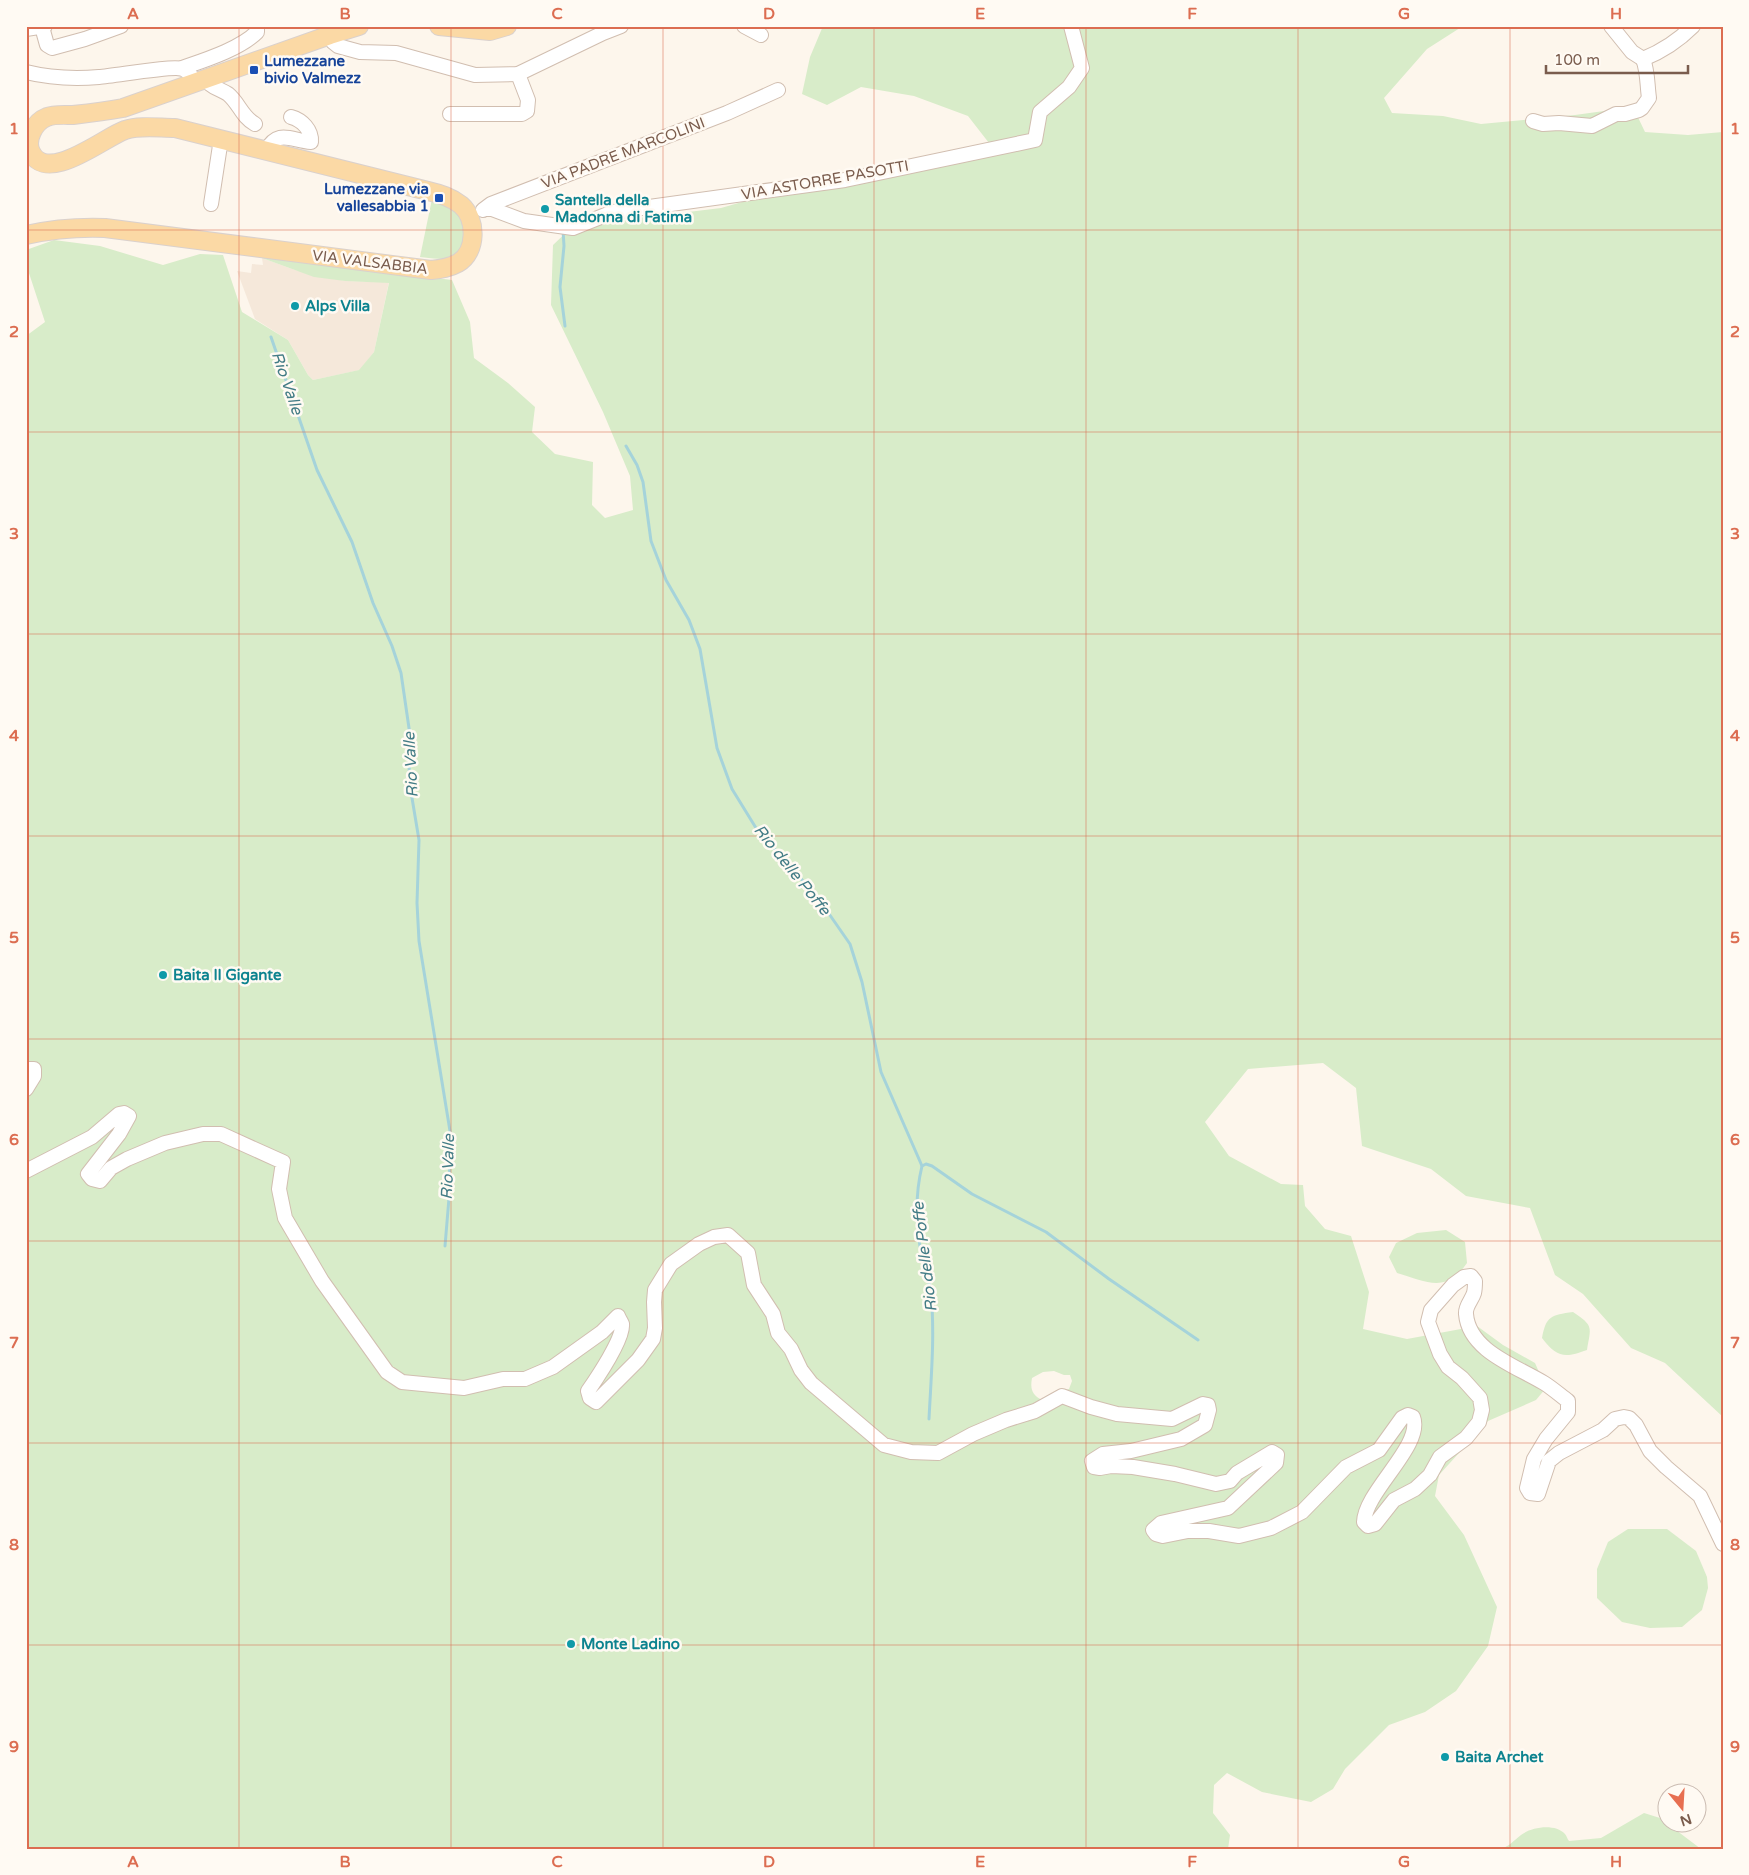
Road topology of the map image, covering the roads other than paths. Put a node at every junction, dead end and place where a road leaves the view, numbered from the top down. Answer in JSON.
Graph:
{"nodes":[{"id":1,"x":121,"y":26,"type":"edge"},
{"id":2,"x":257,"y":26,"type":"edge"},
{"id":3,"x":359,"y":26,"type":"edge"},
{"id":4,"x":439,"y":26,"type":"edge"},
{"id":5,"x":507,"y":26,"type":"edge"},
{"id":6,"x":621,"y":26,"type":"edge"},
{"id":7,"x":744,"y":26,"type":"edge"},
{"id":8,"x":1072,"y":26,"type":"edge"},
{"id":9,"x":1611,"y":26,"type":"edge"},
{"id":10,"x":1693,"y":26,"type":"edge"},
{"id":11,"x":43,"y":27,"type":"edge"},
{"id":12,"x":26,"y":29,"type":"edge"},
{"id":13,"x":330,"y":35,"type":"junction"},
{"id":14,"x":761,"y":35,"type":"dead end"},
{"id":15,"x":1643,"y":59,"type":"junction"},
{"id":16,"x":182,"y":68,"type":"junction"},
{"id":17,"x":26,"y":72,"type":"edge"},
{"id":18,"x":518,"y":74,"type":"junction"},
{"id":19,"x":202,"y":81,"type":"junction"},
{"id":20,"x":778,"y":90,"type":"dead end"},
{"id":21,"x":450,"y":114,"type":"dead end"},
{"id":22,"x":291,"y":117,"type":"dead end"},
{"id":23,"x":1533,"y":121,"type":"dead end"},
{"id":24,"x":255,"y":124,"type":"dead end"},
{"id":25,"x":221,"y":139,"type":"junction"},
{"id":26,"x":27,"y":148,"type":"edge"},
{"id":27,"x":266,"y":151,"type":"junction"},
{"id":28,"x":211,"y":204,"type":"dead end"},
{"id":29,"x":486,"y":209,"type":"junction"},
{"id":30,"x":468,"y":215,"type":"junction"},
{"id":31,"x":26,"y":235,"type":"edge"},
{"id":32,"x":26,"y":1069,"type":"edge"},
{"id":33,"x":26,"y":1089,"type":"edge"},
{"id":34,"x":26,"y":1171,"type":"edge"},
{"id":35,"x":1723,"y":1544,"type":"edge"}],
"edges":[{"from":1,"to":11,"type":"street"},
{"from":2,"to":16,"type":"street"},
{"from":3,"to":13,"type":"main road"},
{"from":4,"to":5,"type":"main road"},
{"from":6,"to":18,"type":"street"},
{"from":7,"to":14,"type":"street"},
{"from":8,"to":29,"type":"street","name":"VIA ASTORRE PASOTTI"},
{"from":9,"to":15,"type":"street"},
{"from":10,"to":15,"type":"street"},
{"from":11,"to":12,"type":"street"},
{"from":13,"to":18,"type":"street"},
{"from":13,"to":19,"type":"main road"},
{"from":15,"to":23,"type":"street"},
{"from":16,"to":17,"type":"street"},
{"from":16,"to":19,"type":"street"},
{"from":18,"to":21,"type":"street"},
{"from":19,"to":24,"type":"street"},
{"from":19,"to":26,"type":"main road"},
{"from":20,"to":29,"type":"street","name":"VIA PADRE MARCOLINI"},
{"from":22,"to":27,"type":"street"},
{"from":25,"to":26,"type":"main road"},
{"from":25,"to":27,"type":"main road"},
{"from":25,"to":28,"type":"street"},
{"from":27,"to":30,"type":"main road"},
{"from":29,"to":30,"type":"street","name":"VIA PADRE MARCOLINI"},
{"from":30,"to":31,"type":"main road","name":"VIA VALSABBIA"},
{"from":32,"to":33,"type":"street"},
{"from":34,"to":35,"type":"street"}]}
